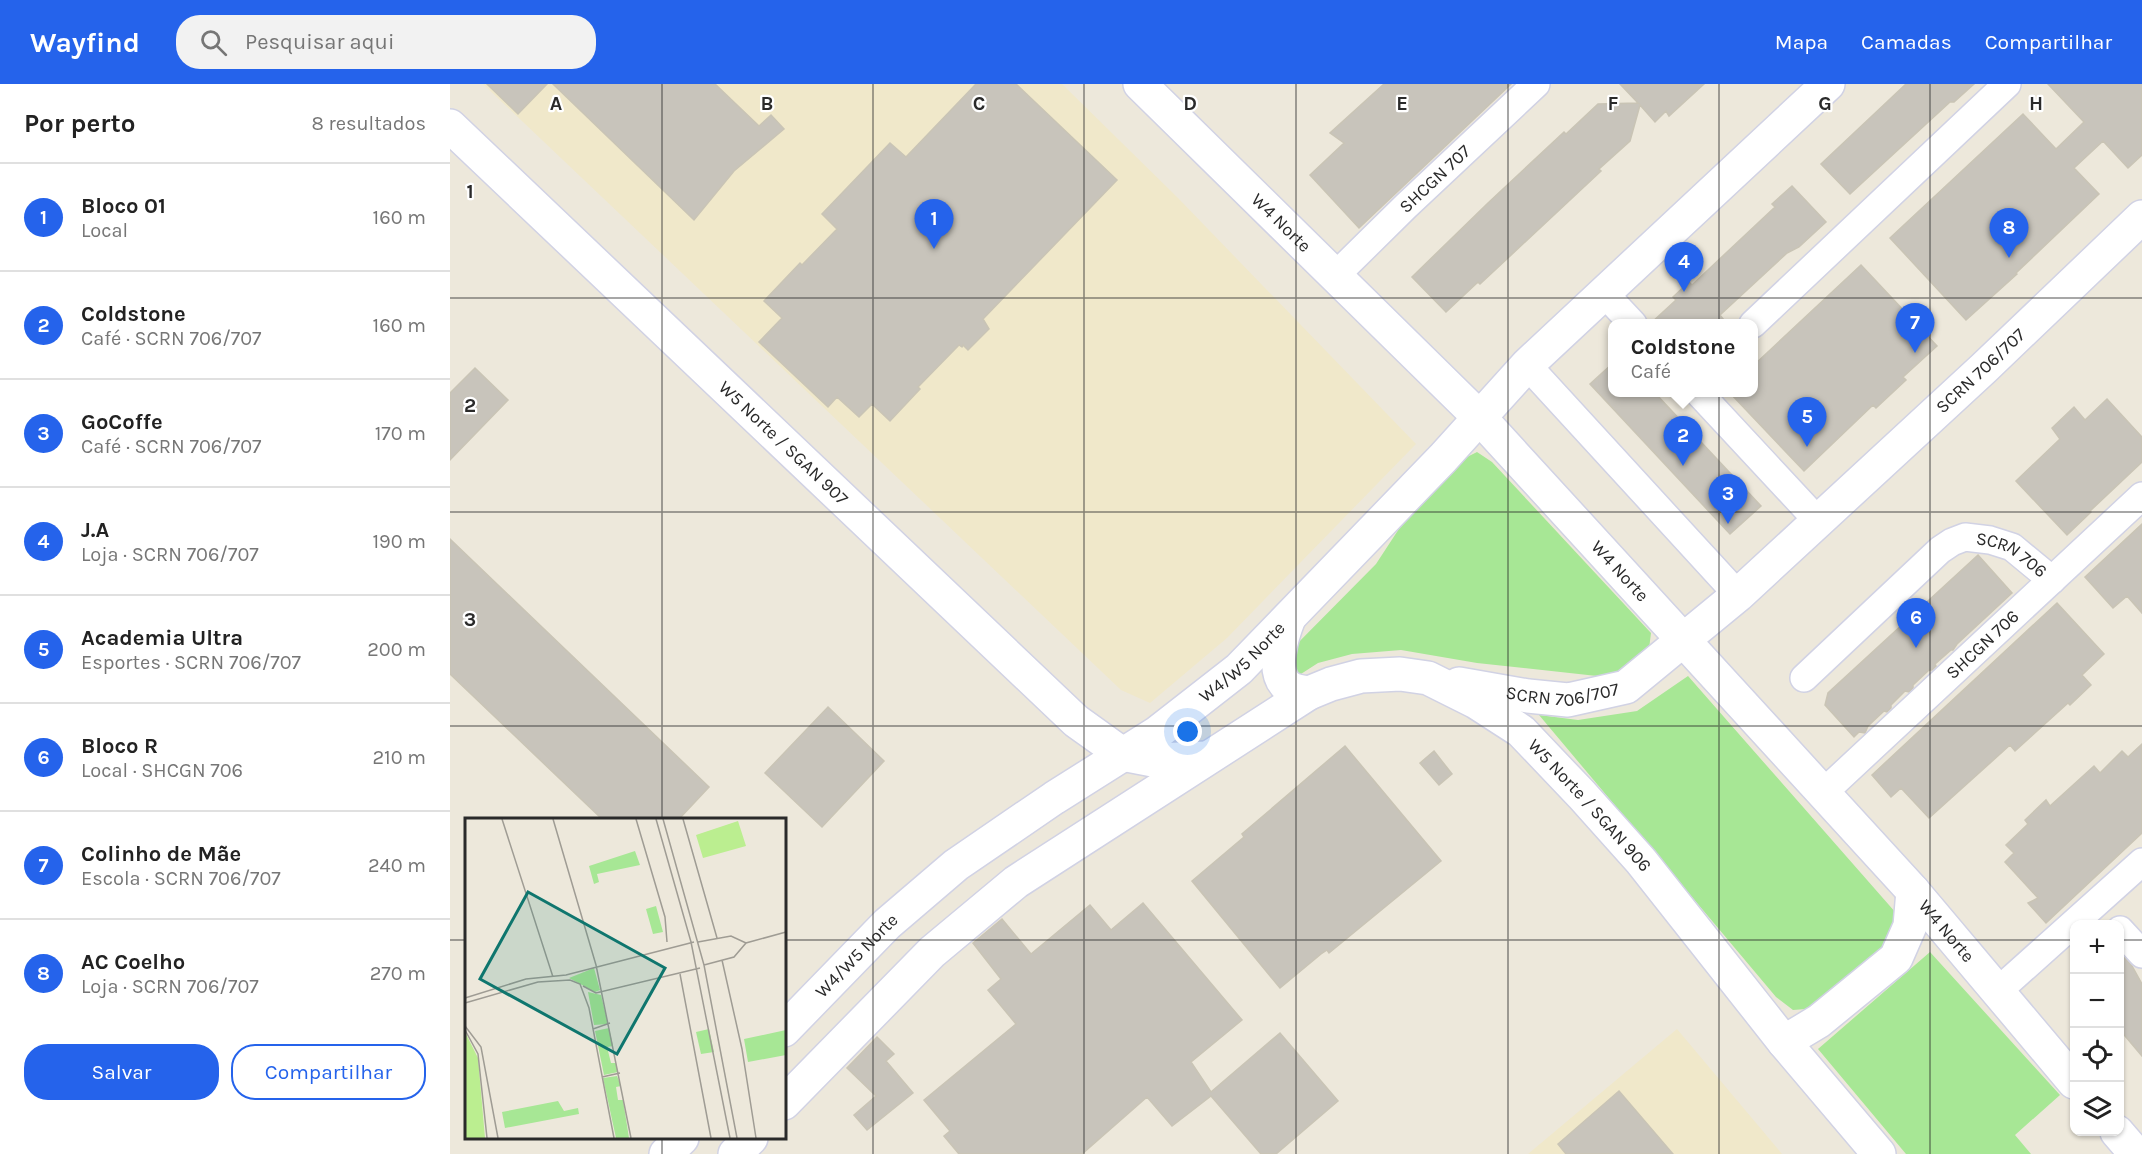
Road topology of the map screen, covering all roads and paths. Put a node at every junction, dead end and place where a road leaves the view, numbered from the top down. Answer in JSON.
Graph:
{"nodes":[{"id":1,"x":1140,"y":84,"type":"edge"},
{"id":2,"x":1536,"y":84,"type":"edge"},
{"id":3,"x":1828,"y":84,"type":"edge"},
{"id":4,"x":2007,"y":84,"type":"edge"},
{"id":5,"x":450,"y":126,"type":"edge"},
{"id":6,"x":2142,"y":217,"type":"edge"},
{"id":7,"x":1336,"y":275,"type":"junction"},
{"id":8,"x":1604,"y":293,"type":"junction"},
{"id":9,"x":1628,"y":319,"type":"edge"},
{"id":10,"x":1758,"y":319,"type":"edge"},
{"id":11,"x":1527,"y":365,"type":"junction"},
{"id":12,"x":1702,"y":397,"type":"edge"},
{"id":13,"x":1480,"y":418,"type":"junction"},
{"id":14,"x":2142,"y":496,"type":"edge"},
{"id":15,"x":1818,"y":521,"type":"junction"},
{"id":16,"x":2052,"y":580,"type":"junction"},
{"id":17,"x":1738,"y":596,"type":"junction"},
{"id":18,"x":1290,"y":617,"type":"junction"},
{"id":19,"x":1683,"y":641,"type":"junction"},
{"id":20,"x":1428,"y":678,"type":"junction"},
{"id":21,"x":1804,"y":678,"type":"dead end"},
{"id":22,"x":1309,"y":693,"type":"junction"},
{"id":23,"x":1122,"y":754,"type":"junction"},
{"id":24,"x":1207,"y":758,"type":"junction"},
{"id":25,"x":1822,"y":793,"type":"junction"},
{"id":26,"x":2142,"y":862,"type":"edge"},
{"id":27,"x":1913,"y":891,"type":"junction"},
{"id":28,"x":2096,"y":905,"type":"junction"},
{"id":29,"x":2110,"y":920,"type":"edge"},
{"id":30,"x":2124,"y":934,"type":"edge"},
{"id":31,"x":2142,"y":954,"type":"edge"},
{"id":32,"x":1998,"y":991,"type":"junction"},
{"id":33,"x":786,"y":1028,"type":"edge"},
{"id":34,"x":1784,"y":1042,"type":"junction"},
{"id":35,"x":2070,"y":1077,"type":"edge"},
{"id":36,"x":786,"y":1101,"type":"edge"},
{"id":37,"x":2120,"y":1136,"type":"edge"},
{"id":38,"x":680,"y":1139,"type":"edge"},
{"id":39,"x":749,"y":1139,"type":"edge"},
{"id":40,"x":666,"y":1154,"type":"edge"},
{"id":41,"x":735,"y":1154,"type":"edge"},
{"id":42,"x":1879,"y":1154,"type":"edge"},
{"id":43,"x":2136,"y":1154,"type":"edge"}],
"edges":[{"from":1,"to":7,"type":"main road","name":"W4 Norte"},
{"from":2,"to":7,"type":"street","name":"SHCGN 707"},
{"from":3,"to":8,"type":"main road"},
{"from":4,"to":10,"type":"street"},
{"from":5,"to":23,"type":"main road","name":"W5 Norte / SGAN 907"},
{"from":6,"to":15,"type":"main road","name":"SCRN 706/707"},
{"from":7,"to":13,"type":"main road","name":"W4 Norte"},
{"from":8,"to":9,"type":"street"},
{"from":8,"to":11,"type":"main road","name":"W4/W5 Norte"},
{"from":11,"to":13,"type":"main road","name":"W4/W5 Norte"},
{"from":11,"to":17,"type":"street"},
{"from":12,"to":15,"type":"street"},
{"from":13,"to":18,"type":"main road","name":"W4/W5 Norte"},
{"from":13,"to":19,"type":"main road","name":"W4 Norte"},
{"from":14,"to":16,"type":"street","name":"SHCGN 706"},
{"from":15,"to":17,"type":"main road","name":"SCRN 706/707"},
{"from":16,"to":21,"type":"street","name":"SCRN 706"},
{"from":16,"to":25,"type":"street","name":"SHCGN 706"},
{"from":17,"to":19,"type":"main road","name":"SCRN 706/707"},
{"from":18,"to":22,"type":"main road"},
{"from":18,"to":23,"type":"main road","name":"W4/W5 Norte"},
{"from":19,"to":20,"type":"main road","name":"SCRN 706/707"},
{"from":19,"to":25,"type":"main road","name":"W4 Norte"},
{"from":20,"to":22,"type":"main road","name":"W5 Norte / SGAN 906"},
{"from":20,"to":34,"type":"main road","name":"W5 Norte / SGAN 906"},
{"from":22,"to":24,"type":"main road","name":"W5 Norte / SGAN 906"},
{"from":23,"to":24,"type":"main road"},
{"from":23,"to":33,"type":"main road","name":"W4/W5 Norte"},
{"from":24,"to":36,"type":"main road"},
{"from":25,"to":27,"type":"main road","name":"W4 Norte"},
{"from":26,"to":28,"type":"street"},
{"from":27,"to":32,"type":"main road","name":"W4 Norte"},
{"from":27,"to":34,"type":"main road"},
{"from":28,"to":29,"type":"street"},
{"from":28,"to":32,"type":"street"},
{"from":30,"to":31,"type":"street"},
{"from":32,"to":35,"type":"main road","name":"W4 Norte"},
{"from":34,"to":42,"type":"main road","name":"W5 Norte / SGAN 906"},
{"from":37,"to":43,"type":"main road"},
{"from":38,"to":40,"type":"main road"},
{"from":39,"to":41,"type":"main road"}]}
